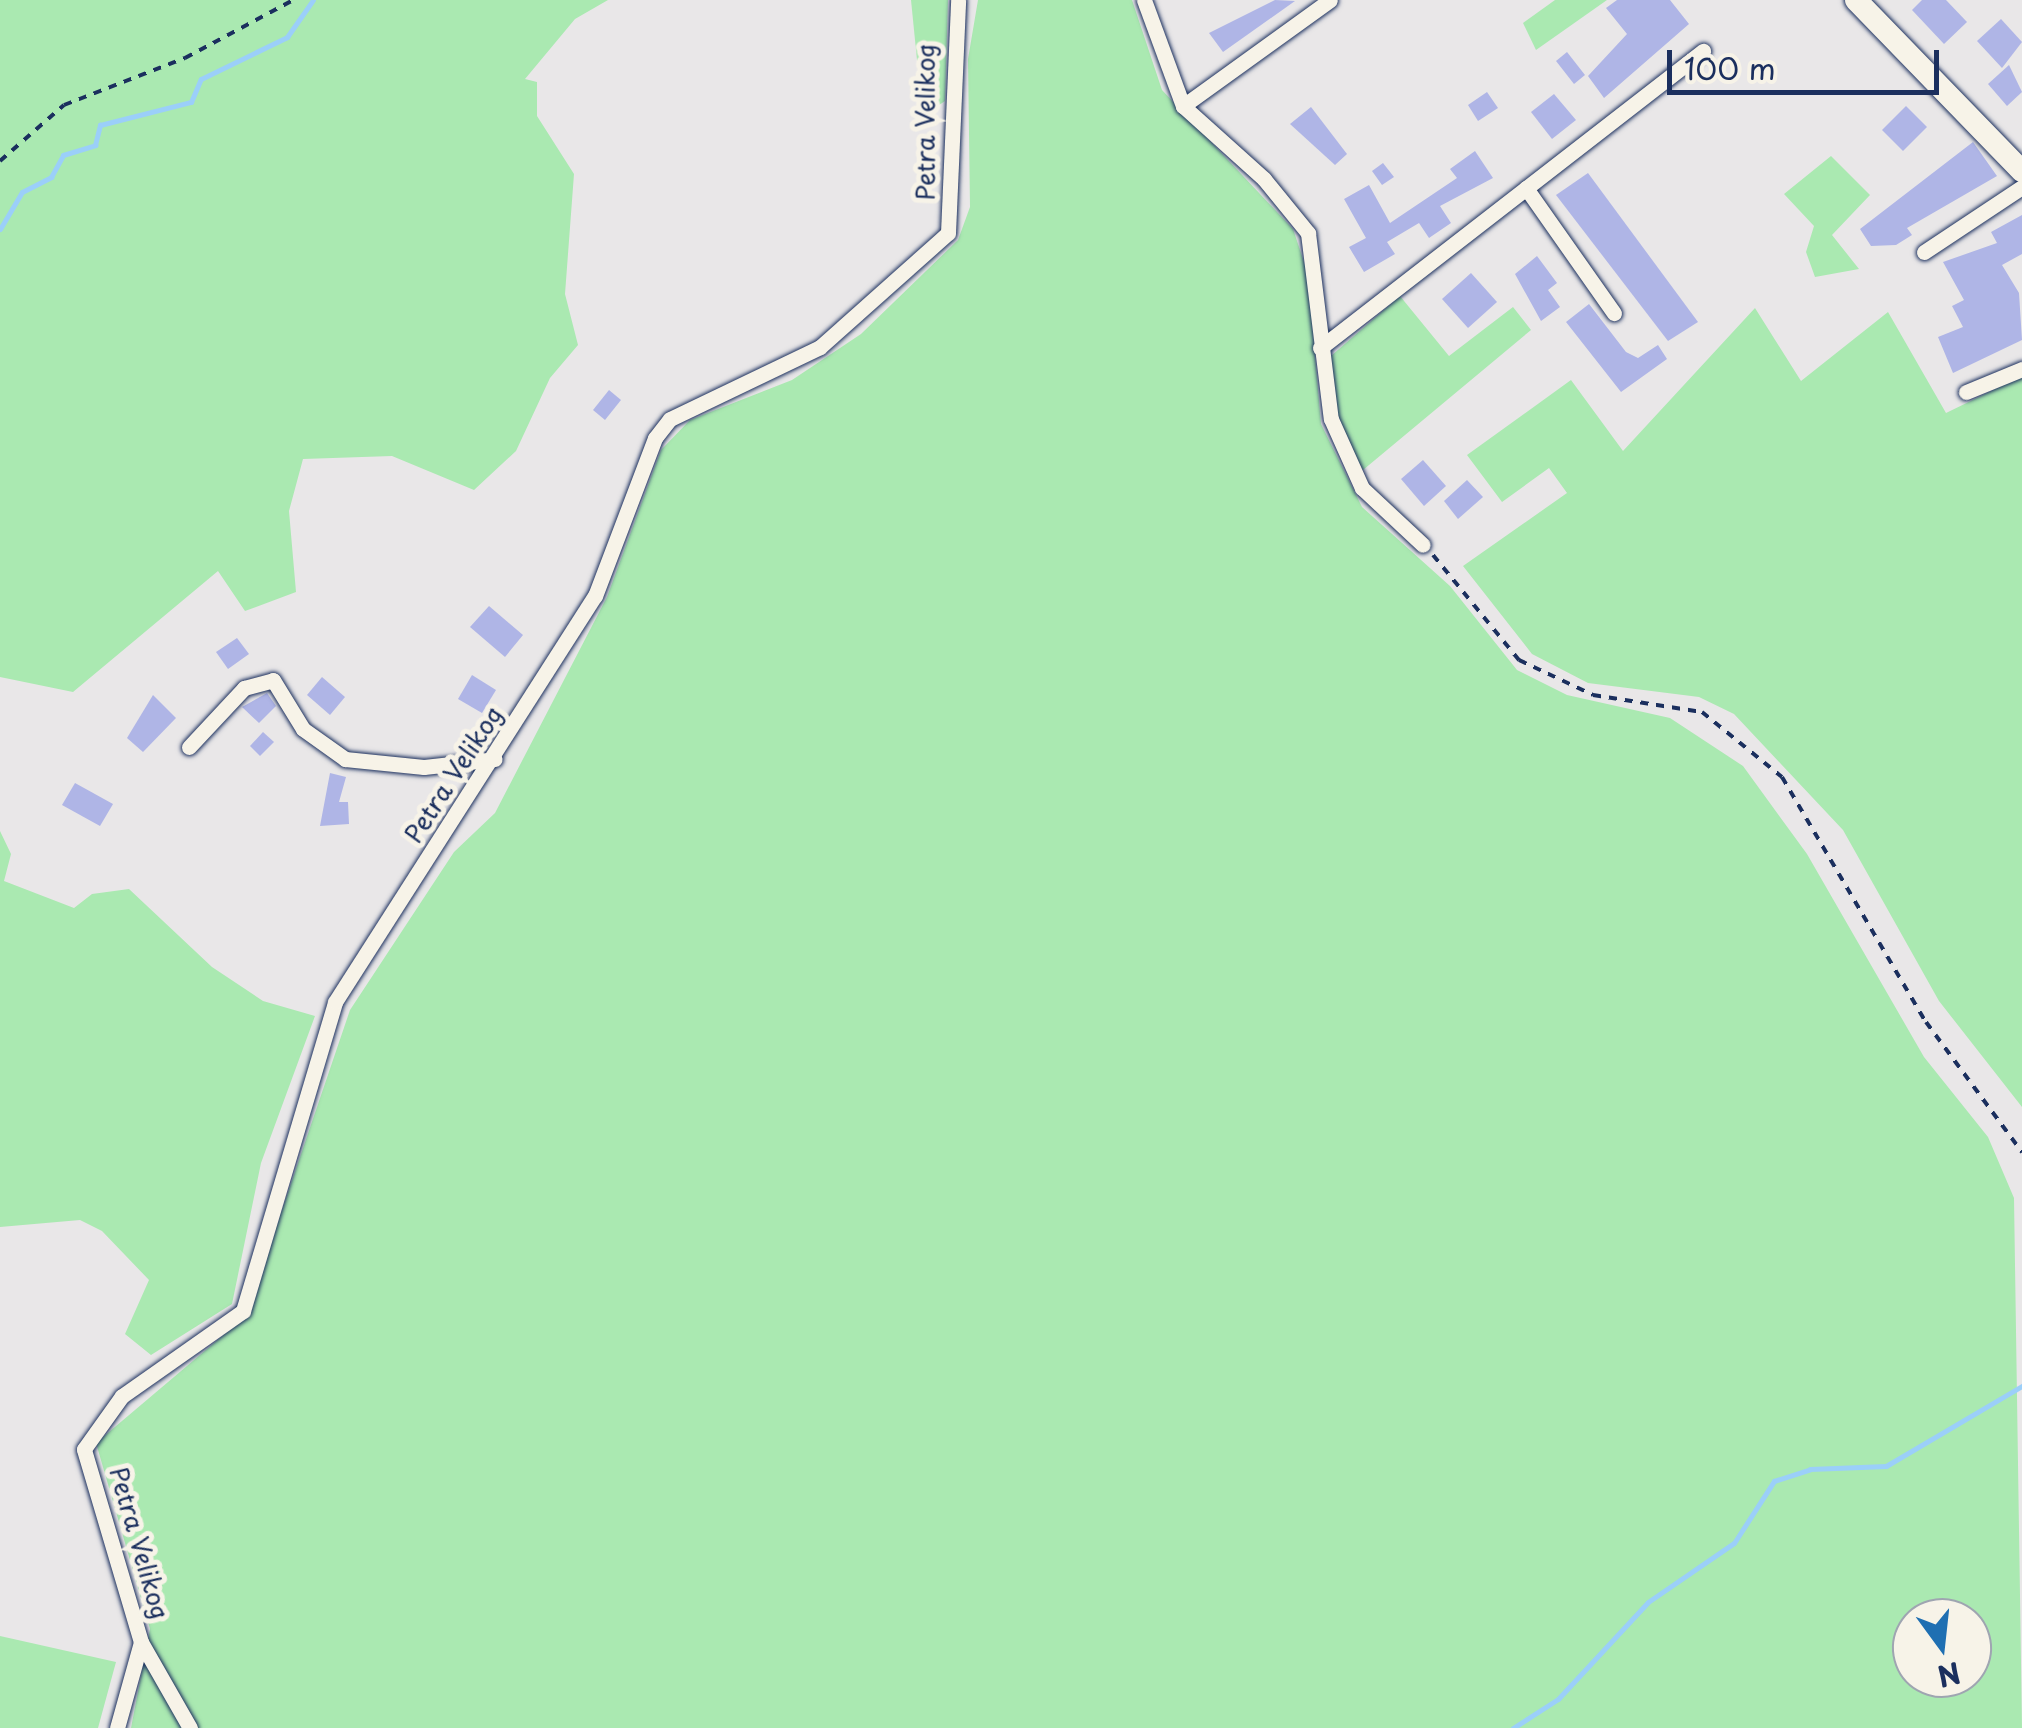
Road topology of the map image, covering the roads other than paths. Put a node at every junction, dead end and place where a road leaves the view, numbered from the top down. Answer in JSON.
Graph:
{"nodes":[{"id":1,"x":958,"y":0,"type":"edge"},
{"id":2,"x":1144,"y":0,"type":"edge"},
{"id":3,"x":1330,"y":0,"type":"edge"},
{"id":4,"x":1856,"y":0,"type":"edge"},
{"id":5,"x":1703,"y":51,"type":"dead end"},
{"id":6,"x":1183,"y":106,"type":"junction"},
{"id":7,"x":2022,"y":171,"type":"edge"},
{"id":8,"x":1526,"y":188,"type":"junction"},
{"id":9,"x":2022,"y":188,"type":"edge"},
{"id":10,"x":1924,"y":252,"type":"dead end"},
{"id":11,"x":1614,"y":313,"type":"dead end"},
{"id":12,"x":1320,"y":348,"type":"junction"},
{"id":13,"x":2022,"y":368,"type":"edge"},
{"id":14,"x":1966,"y":392,"type":"dead end"},
{"id":15,"x":1423,"y":545,"type":"road end"},
{"id":16,"x":188,"y":747,"type":"dead end"},
{"id":17,"x":496,"y":759,"type":"junction"},
{"id":18,"x":141,"y":1642,"type":"junction"},
{"id":19,"x":116,"y":1728,"type":"edge"},
{"id":20,"x":190,"y":1728,"type":"edge"}],
"edges":[{"from":1,"to":17,"type":"street","name":"Petra Velikog"},
{"from":2,"to":6,"type":"street"},
{"from":3,"to":6,"type":"street"},
{"from":4,"to":7,"type":"street"},
{"from":5,"to":8,"type":"street"},
{"from":6,"to":12,"type":"street"},
{"from":8,"to":11,"type":"street"},
{"from":8,"to":12,"type":"street"},
{"from":9,"to":10,"type":"street"},
{"from":12,"to":15,"type":"street"},
{"from":13,"to":14,"type":"street"},
{"from":16,"to":17,"type":"street"},
{"from":17,"to":18,"type":"street","name":"Petra Velikog"},
{"from":18,"to":19,"type":"street","name":"Petra Velikog"},
{"from":18,"to":20,"type":"street","name":"Petra Velikog"}]}
